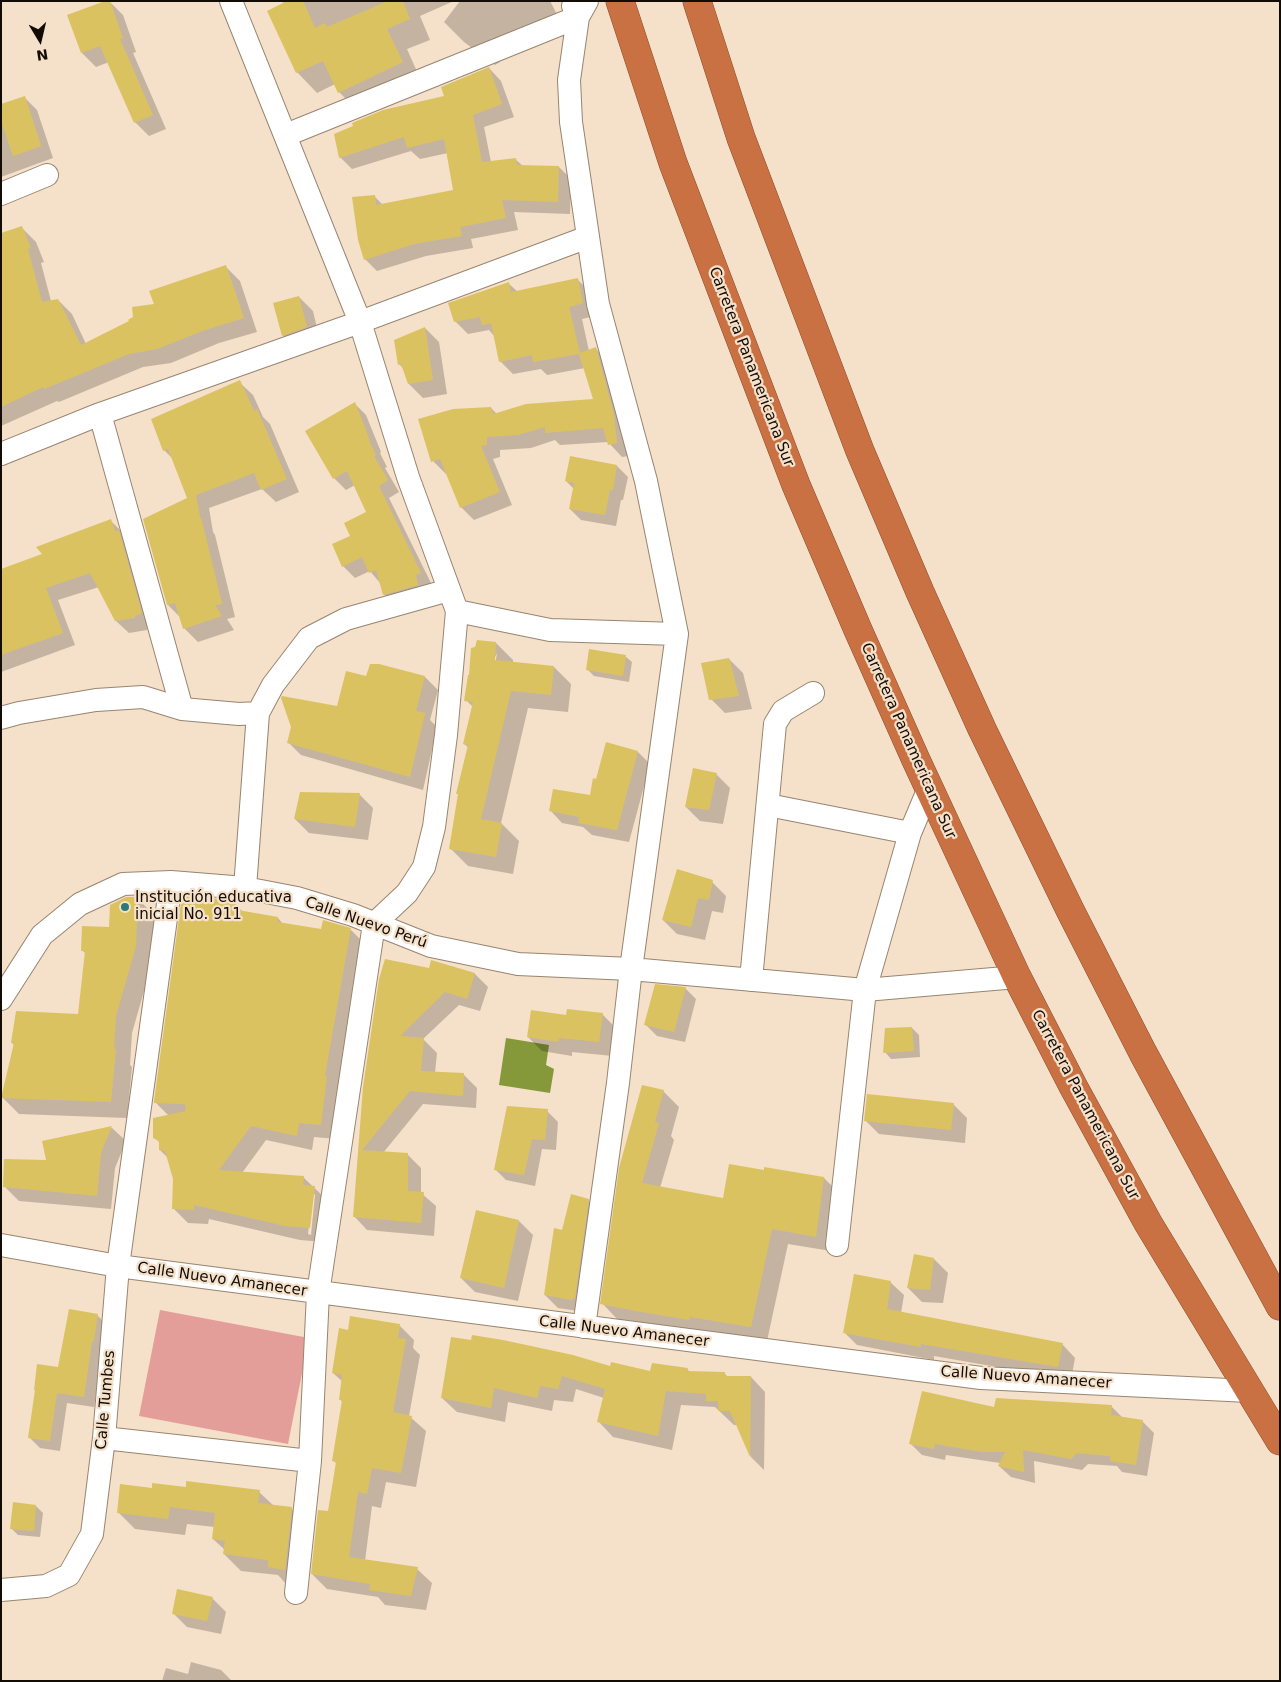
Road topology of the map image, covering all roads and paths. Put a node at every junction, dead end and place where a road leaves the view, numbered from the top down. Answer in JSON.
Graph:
{"nodes":[{"id":1,"x":231,"y":1,"type":"edge"},
{"id":2,"x":620,"y":1,"type":"edge"},
{"id":3,"x":697,"y":1,"type":"edge"},
{"id":4,"x":579,"y":6,"type":"edge"},
{"id":5,"x":286,"y":135,"type":"junction"},
{"id":6,"x":47,"y":175,"type":"dead end"},
{"id":7,"x":1,"y":194,"type":"edge"},
{"id":8,"x":588,"y":237,"type":"junction"},
{"id":9,"x":360,"y":322,"type":"junction"},
{"id":10,"x":100,"y":414,"type":"junction"},
{"id":11,"x":1,"y":454,"type":"edge"},
{"id":12,"x":449,"y":590,"type":"junction"},
{"id":13,"x":457,"y":611,"type":"junction"},
{"id":14,"x":677,"y":634,"type":"junction"},
{"id":15,"x":813,"y":693,"type":"dead end"},
{"id":16,"x":182,"y":709,"type":"junction"},
{"id":17,"x":258,"y":713,"type":"junction"},
{"id":18,"x":1,"y":718,"type":"edge"},
{"id":19,"x":929,"y":788,"type":"junction"},
{"id":20,"x":768,"y":805,"type":"junction"},
{"id":21,"x":910,"y":833,"type":"junction"},
{"id":22,"x":171,"y":882,"type":"junction"},
{"id":23,"x":245,"y":888,"type":"junction"},
{"id":24,"x":374,"y":924,"type":"junction"},
{"id":25,"x":631,"y":969,"type":"junction"},
{"id":26,"x":1017,"y":977,"type":"junction"},
{"id":27,"x":751,"y":980,"type":"junction"},
{"id":28,"x":865,"y":990,"type":"junction"},
{"id":29,"x":1,"y":999,"type":"edge"},
{"id":30,"x":1,"y":1245,"type":"edge"},
{"id":31,"x":837,"y":1245,"type":"dead end"},
{"id":32,"x":118,"y":1266,"type":"junction"},
{"id":33,"x":318,"y":1293,"type":"junction"},
{"id":34,"x":1280,"y":1306,"type":"edge"},
{"id":35,"x":584,"y":1327,"type":"junction"},
{"id":36,"x":1249,"y":1391,"type":"junction"},
{"id":37,"x":104,"y":1438,"type":"junction"},
{"id":38,"x":1280,"y":1441,"type":"edge"},
{"id":39,"x":310,"y":1462,"type":"junction"},
{"id":40,"x":1,"y":1590,"type":"edge"},
{"id":41,"x":296,"y":1593,"type":"dead end"}],
"edges":[{"from":1,"to":5,"type":"street"},
{"from":2,"to":19,"type":"highway","name":"Carretera Panamericana Sur"},
{"from":3,"to":34,"type":"highway"},
{"from":4,"to":5,"type":"street"},
{"from":4,"to":8,"type":"street"},
{"from":5,"to":9,"type":"street"},
{"from":6,"to":7,"type":"street"},
{"from":8,"to":9,"type":"street"},
{"from":8,"to":14,"type":"street"},
{"from":9,"to":10,"type":"street"},
{"from":9,"to":12,"type":"street"},
{"from":10,"to":11,"type":"street"},
{"from":10,"to":16,"type":"street"},
{"from":12,"to":13,"type":"street"},
{"from":12,"to":17,"type":"street"},
{"from":13,"to":14,"type":"street"},
{"from":13,"to":24,"type":"street"},
{"from":14,"to":25,"type":"street"},
{"from":15,"to":20,"type":"street"},
{"from":16,"to":17,"type":"street"},
{"from":16,"to":18,"type":"street"},
{"from":17,"to":23,"type":"street"},
{"from":19,"to":21,"type":"street"},
{"from":19,"to":26,"type":"highway","name":"Carretera Panamericana Sur"},
{"from":20,"to":21,"type":"street"},
{"from":20,"to":27,"type":"street"},
{"from":21,"to":28,"type":"street"},
{"from":22,"to":23,"type":"street","name":"Calle Nuevo Perú"},
{"from":22,"to":29,"type":"street","name":"Calle Nuevo Perú"},
{"from":22,"to":32,"type":"street","name":"Calle Tumbes"},
{"from":23,"to":24,"type":"street","name":"Calle Nuevo Perú"},
{"from":24,"to":25,"type":"street","name":"Calle Nuevo Perú"},
{"from":24,"to":33,"type":"street"},
{"from":25,"to":27,"type":"street","name":"Calle Nuevo Perú"},
{"from":25,"to":35,"type":"street"},
{"from":26,"to":28,"type":"street","name":"Calle Nuevo Perú"},
{"from":26,"to":36,"type":"highway","name":"Carretera Panamericana Sur"},
{"from":27,"to":28,"type":"street","name":"Calle Nuevo Perú"},
{"from":28,"to":31,"type":"street"},
{"from":30,"to":32,"type":"street","name":"Calle Nuevo Amanecer"},
{"from":32,"to":33,"type":"street","name":"Calle Nuevo Amanecer"},
{"from":32,"to":37,"type":"street","name":"Calle Tumbes"},
{"from":33,"to":35,"type":"street","name":"Calle Nuevo Amanecer"},
{"from":33,"to":39,"type":"street"},
{"from":35,"to":36,"type":"street","name":"Calle Nuevo Amanecer"},
{"from":36,"to":38,"type":"highway","name":"Carretera Panamericana Sur"},
{"from":37,"to":39,"type":"street"},
{"from":37,"to":40,"type":"street","name":"Calle Tumbes"},
{"from":39,"to":41,"type":"street"}]}
